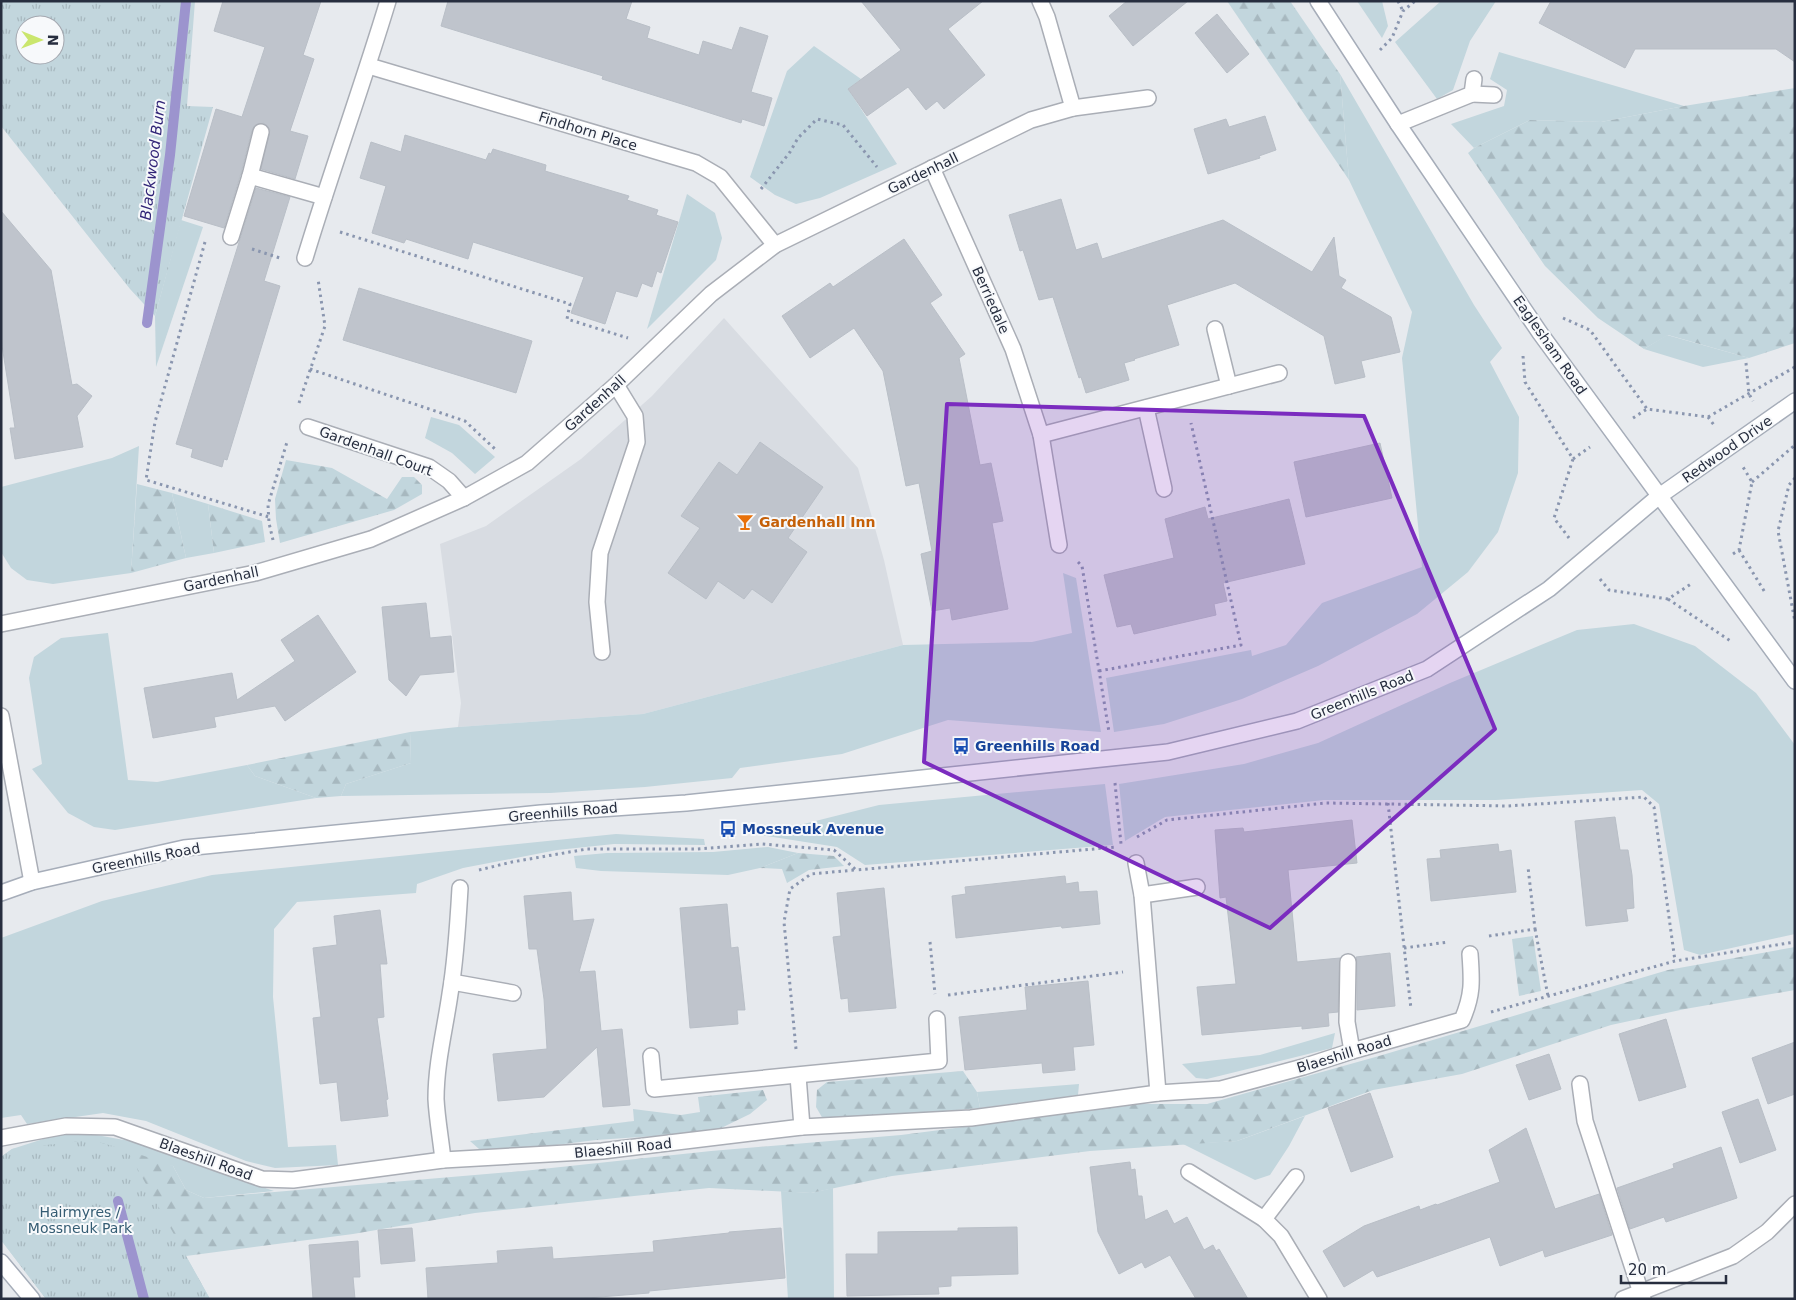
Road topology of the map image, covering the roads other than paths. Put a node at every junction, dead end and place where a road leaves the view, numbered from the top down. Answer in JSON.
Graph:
{"nodes":[{"id":1,"x":388,"y":1,"type":"edge"},
{"id":2,"x":1040,"y":1,"type":"edge"},
{"id":3,"x":1318,"y":1,"type":"edge"},
{"id":4,"x":368,"y":66,"type":"junction"},
{"id":5,"x":1474,"y":79,"type":"dead end"},
{"id":6,"x":1472,"y":94,"type":"junction"},
{"id":7,"x":1494,"y":95,"type":"dead end"},
{"id":8,"x":1148,"y":98,"type":"dead end"},
{"id":9,"x":1073,"y":108,"type":"junction"},
{"id":10,"x":1398,"y":124,"type":"junction"},
{"id":11,"x":261,"y":132,"type":"dead end"},
{"id":12,"x":932,"y":168,"type":"junction"},
{"id":13,"x":250,"y":176,"type":"junction"},
{"id":14,"x":324,"y":197,"type":"junction"},
{"id":15,"x":231,"y":237,"type":"road end"},
{"id":16,"x":775,"y":245,"type":"junction"},
{"id":17,"x":305,"y":258,"type":"road end"},
{"id":18,"x":1215,"y":329,"type":"dead end"},
{"id":19,"x":1279,"y":374,"type":"dead end"},
{"id":20,"x":616,"y":385,"type":"junction"},
{"id":21,"x":1229,"y":386,"type":"junction"},
{"id":22,"x":1795,"y":401,"type":"edge"},
{"id":23,"x":1146,"y":408,"type":"junction"},
{"id":24,"x":308,"y":427,"type":"dead end"},
{"id":25,"x":1041,"y":435,"type":"junction"},
{"id":26,"x":1164,"y":489,"type":"dead end"},
{"id":27,"x":1658,"y":497,"type":"junction"},
{"id":28,"x":464,"y":498,"type":"junction"},
{"id":29,"x":1059,"y":545,"type":"road end"},
{"id":30,"x":1,"y":624,"type":"edge"},
{"id":31,"x":602,"y":652,"type":"dead end"},
{"id":32,"x":1795,"y":681,"type":"edge"},
{"id":33,"x":1,"y":716,"type":"edge"},
{"id":34,"x":1136,"y":864,"type":"dead end"},
{"id":35,"x":32,"y":882,"type":"junction"},
{"id":36,"x":1197,"y":887,"type":"dead end"},
{"id":37,"x":460,"y":888,"type":"road end"},
{"id":38,"x":1,"y":893,"type":"edge"},
{"id":39,"x":1142,"y":895,"type":"junction"},
{"id":40,"x":1470,"y":954,"type":"dead end"},
{"id":41,"x":1348,"y":962,"type":"dead end"},
{"id":42,"x":452,"y":982,"type":"junction"},
{"id":43,"x":513,"y":993,"type":"dead end"},
{"id":44,"x":937,"y":1018,"type":"road end"},
{"id":45,"x":1352,"y":1051,"type":"junction"},
{"id":46,"x":651,"y":1056,"type":"dead end"},
{"id":47,"x":798,"y":1076,"type":"junction"},
{"id":48,"x":1580,"y":1084,"type":"dead end"},
{"id":49,"x":1158,"y":1093,"type":"junction"},
{"id":50,"x":802,"y":1127,"type":"junction"},
{"id":51,"x":1,"y":1138,"type":"edge"},
{"id":52,"x":443,"y":1160,"type":"junction"},
{"id":53,"x":1189,"y":1172,"type":"dead end"},
{"id":54,"x":1296,"y":1177,"type":"dead end"},
{"id":55,"x":1795,"y":1204,"type":"edge"},
{"id":56,"x":1264,"y":1219,"type":"junction"},
{"id":57,"x":1,"y":1262,"type":"edge"},
{"id":58,"x":1643,"y":1296,"type":"edge"},
{"id":59,"x":32,"y":1299,"type":"edge"},
{"id":60,"x":1319,"y":1299,"type":"edge"},
{"id":61,"x":1623,"y":1299,"type":"edge"}],
"edges":[{"from":1,"to":4,"type":"street"},
{"from":2,"to":9,"type":"street"},
{"from":3,"to":10,"type":"street","name":"Eaglesham Road"},
{"from":4,"to":14,"type":"street"},
{"from":4,"to":16,"type":"street","name":"Findhorn Place"},
{"from":5,"to":6,"type":"street"},
{"from":6,"to":7,"type":"street"},
{"from":6,"to":10,"type":"street"},
{"from":8,"to":9,"type":"street","name":"Gardenhall"},
{"from":9,"to":12,"type":"street","name":"Gardenhall"},
{"from":10,"to":27,"type":"street","name":"Eaglesham Road"},
{"from":11,"to":13,"type":"street"},
{"from":12,"to":16,"type":"street","name":"Gardenhall"},
{"from":12,"to":25,"type":"street","name":"Berriedale"},
{"from":13,"to":14,"type":"street"},
{"from":13,"to":15,"type":"street"},
{"from":14,"to":17,"type":"street"},
{"from":16,"to":20,"type":"street","name":"Gardenhall"},
{"from":18,"to":21,"type":"street"},
{"from":19,"to":21,"type":"street"},
{"from":20,"to":28,"type":"street","name":"Gardenhall"},
{"from":20,"to":31,"type":"street"},
{"from":21,"to":23,"type":"street"},
{"from":22,"to":27,"type":"street","name":"Redwood Drive"},
{"from":23,"to":25,"type":"street"},
{"from":23,"to":26,"type":"street"},
{"from":24,"to":28,"type":"street","name":"Gardenhall Court"},
{"from":25,"to":29,"type":"street","name":"Berriedale"},
{"from":27,"to":32,"type":"street","name":"Eaglesham Road"},
{"from":27,"to":35,"type":"street","name":"Greenhills Road"},
{"from":28,"to":30,"type":"street","name":"Gardenhall"},
{"from":33,"to":35,"type":"street"},
{"from":34,"to":39,"type":"street"},
{"from":35,"to":38,"type":"street","name":"Greenhills Road"},
{"from":36,"to":39,"type":"street"},
{"from":37,"to":42,"type":"street"},
{"from":39,"to":49,"type":"street"},
{"from":40,"to":45,"type":"street","name":"Blaeshill Road"},
{"from":41,"to":45,"type":"street"},
{"from":42,"to":43,"type":"street"},
{"from":42,"to":52,"type":"street"},
{"from":44,"to":47,"type":"street"},
{"from":45,"to":49,"type":"street","name":"Blaeshill Road"},
{"from":46,"to":47,"type":"street"},
{"from":47,"to":50,"type":"street"},
{"from":48,"to":58,"type":"street"},
{"from":49,"to":50,"type":"street","name":"Blaeshill Road"},
{"from":50,"to":52,"type":"street","name":"Blaeshill Road"},
{"from":51,"to":52,"type":"street","name":"Blaeshill Road"},
{"from":53,"to":56,"type":"street"},
{"from":54,"to":56,"type":"street"},
{"from":55,"to":58,"type":"street"},
{"from":56,"to":60,"type":"street"},
{"from":57,"to":59,"type":"street"},
{"from":58,"to":61,"type":"street"}]}
